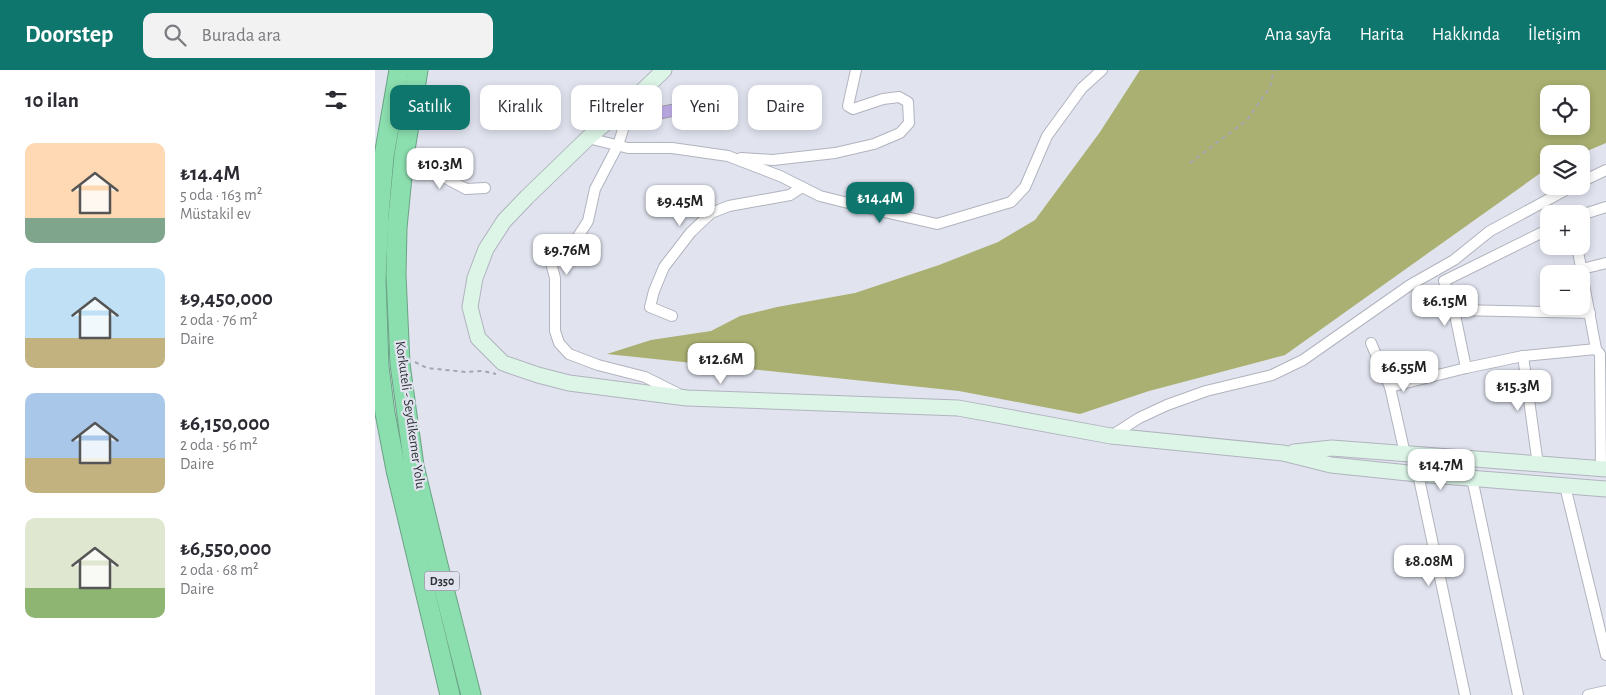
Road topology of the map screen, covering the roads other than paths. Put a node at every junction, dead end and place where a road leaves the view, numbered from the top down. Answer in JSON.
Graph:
{"nodes":[{"id":1,"x":399,"y":70,"type":"edge"},
{"id":2,"x":418,"y":70,"type":"edge"},
{"id":3,"x":664,"y":70,"type":"edge"},
{"id":4,"x":855,"y":70,"type":"edge"},
{"id":5,"x":1102,"y":70,"type":"edge"},
{"id":6,"x":649,"y":85,"type":"edge"},
{"id":7,"x":598,"y":130,"type":"edge"},
{"id":8,"x":623,"y":130,"type":"edge"},
{"id":9,"x":588,"y":138,"type":"junction"},
{"id":10,"x":618,"y":145,"type":"junction"},
{"id":11,"x":404,"y":156,"type":"junction"},
{"id":12,"x":727,"y":156,"type":"junction"},
{"id":13,"x":1606,"y":170,"type":"edge"},
{"id":14,"x":1590,"y":178,"type":"edge"},
{"id":15,"x":802,"y":187,"type":"junction"},
{"id":16,"x":485,"y":188,"type":"dead end"},
{"id":17,"x":1556,"y":195,"type":"edge"},
{"id":18,"x":1606,"y":207,"type":"edge"},
{"id":19,"x":1590,"y":212,"type":"edge"},
{"id":20,"x":1540,"y":233,"type":"edge"},
{"id":21,"x":1606,"y":263,"type":"edge"},
{"id":22,"x":1590,"y":267,"type":"edge"},
{"id":23,"x":1454,"y":310,"type":"junction"},
{"id":24,"x":1540,"y":313,"type":"edge"},
{"id":25,"x":1590,"y":314,"type":"edge"},
{"id":26,"x":672,"y":316,"type":"dead end"},
{"id":27,"x":1371,"y":343,"type":"dead end"},
{"id":28,"x":1601,"y":352,"type":"edge"},
{"id":29,"x":1523,"y":356,"type":"junction"},
{"id":30,"x":1466,"y":368,"type":"junction"},
{"id":31,"x":1603,"y":377,"type":"edge"},
{"id":32,"x":1390,"y":387,"type":"junction"},
{"id":33,"x":687,"y":398,"type":"junction"},
{"id":34,"x":1111,"y":436,"type":"junction"},
{"id":35,"x":1283,"y":453,"type":"junction"},
{"id":36,"x":1405,"y":454,"type":"junction"},
{"id":37,"x":1538,"y":465,"type":"junction"},
{"id":38,"x":1604,"y":469,"type":"edge"},
{"id":39,"x":1418,"y":474,"type":"junction"},
{"id":40,"x":1472,"y":478,"type":"junction"},
{"id":41,"x":1565,"y":486,"type":"junction"},
{"id":42,"x":1606,"y":489,"type":"edge"},
{"id":43,"x":1606,"y":656,"type":"edge"},
{"id":44,"x":1606,"y":691,"type":"edge"},
{"id":45,"x":450,"y":695,"type":"edge"},
{"id":46,"x":471,"y":695,"type":"edge"},
{"id":47,"x":1465,"y":695,"type":"edge"},
{"id":48,"x":1518,"y":695,"type":"edge"},
{"id":49,"x":1588,"y":695,"type":"edge"}],
"edges":[{"from":1,"to":45,"type":"highway","name":"Korkuteli - Seydikemer Yolu","number":"D350"},
{"from":2,"to":11,"type":"highway","name":"Korkuteli - Seydikemer Yolu","number":"D350"},
{"from":3,"to":6,"type":"street"},
{"from":4,"to":12,"type":"street"},
{"from":5,"to":15,"type":"street"},
{"from":7,"to":9,"type":"street"},
{"from":8,"to":10,"type":"street"},
{"from":9,"to":10,"type":"street"},
{"from":9,"to":33,"type":"street"},
{"from":10,"to":12,"type":"street"},
{"from":10,"to":33,"type":"street"},
{"from":11,"to":16,"type":"street"},
{"from":11,"to":46,"type":"highway","name":"Korkuteli - Seydikemer Yolu","number":"D350"},
{"from":12,"to":15,"type":"street"},
{"from":13,"to":14,"type":"street"},
{"from":15,"to":26,"type":"street"},
{"from":17,"to":34,"type":"street"},
{"from":18,"to":19,"type":"street"},
{"from":20,"to":23,"type":"street"},
{"from":21,"to":22,"type":"street"},
{"from":23,"to":24,"type":"street"},
{"from":23,"to":30,"type":"street"},
{"from":25,"to":28,"type":"street"},
{"from":27,"to":32,"type":"street"},
{"from":28,"to":29,"type":"street"},
{"from":28,"to":31,"type":"street"},
{"from":29,"to":30,"type":"street"},
{"from":29,"to":37,"type":"street"},
{"from":30,"to":32,"type":"street"},
{"from":31,"to":38,"type":"street"},
{"from":32,"to":36,"type":"street"},
{"from":33,"to":34,"type":"street"},
{"from":34,"to":35,"type":"street"},
{"from":35,"to":36,"type":"street"},
{"from":35,"to":39,"type":"street"},
{"from":36,"to":37,"type":"street"},
{"from":37,"to":38,"type":"street"},
{"from":39,"to":40,"type":"street"},
{"from":39,"to":47,"type":"street"},
{"from":40,"to":41,"type":"street"},
{"from":40,"to":48,"type":"street"},
{"from":41,"to":42,"type":"street"},
{"from":41,"to":43,"type":"street"},
{"from":44,"to":49,"type":"street"}]}
